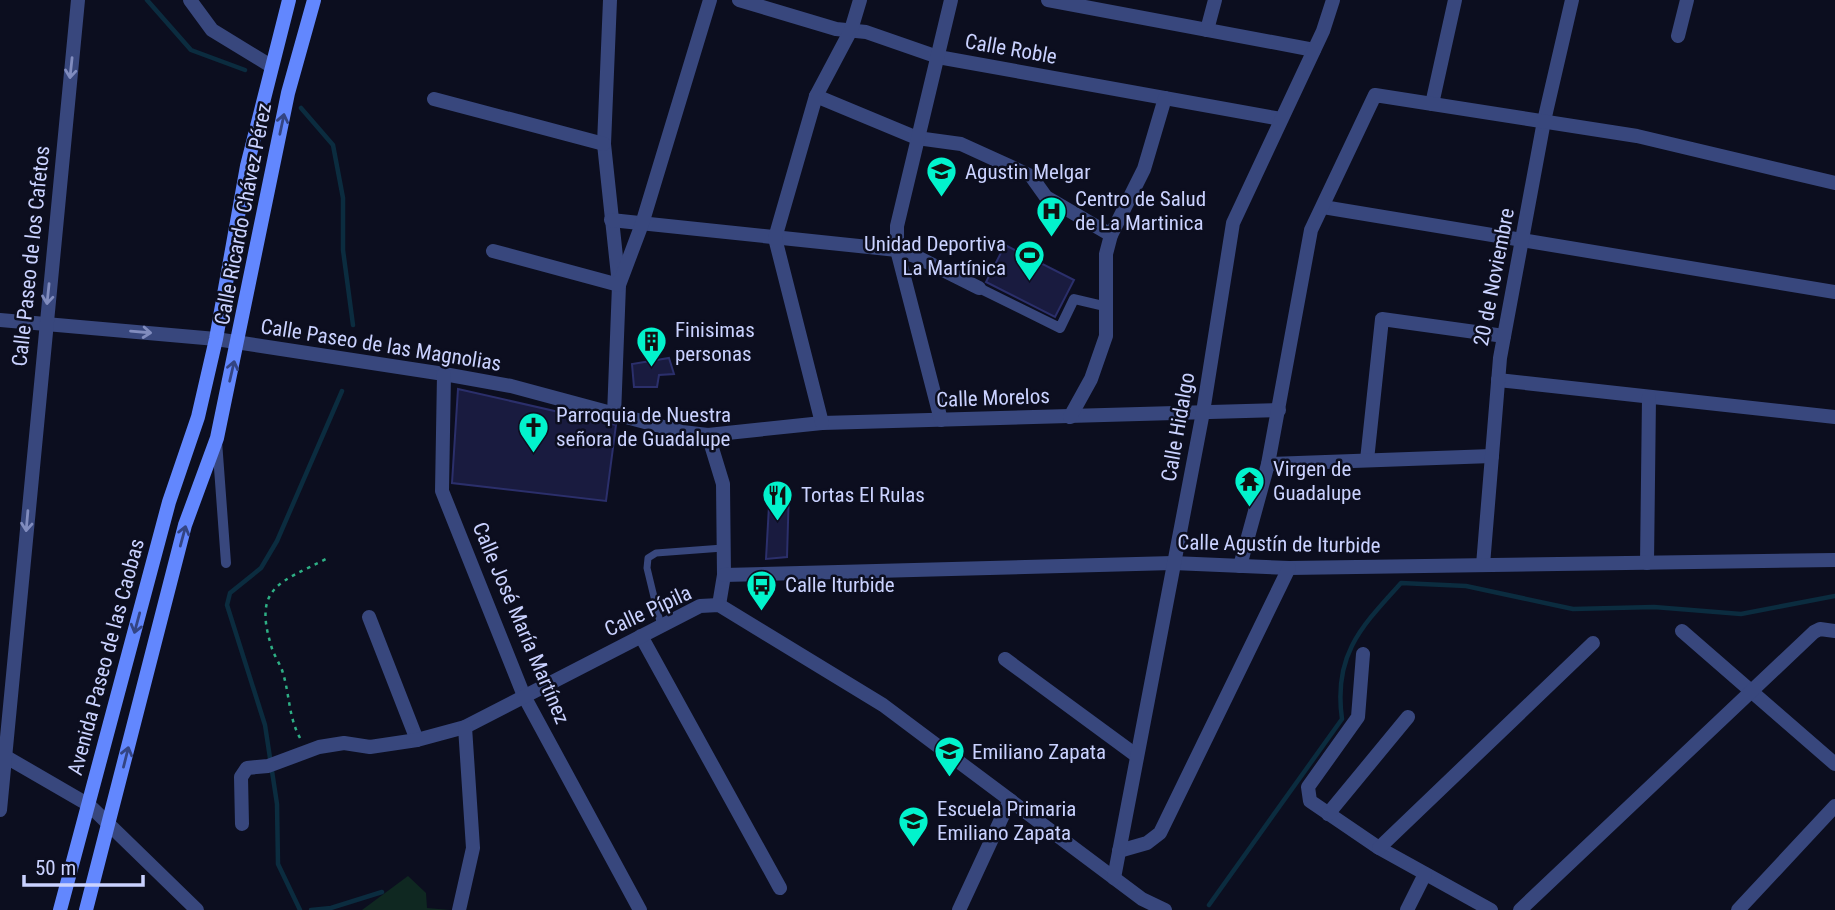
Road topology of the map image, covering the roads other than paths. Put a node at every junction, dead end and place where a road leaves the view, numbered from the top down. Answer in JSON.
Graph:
{"nodes":[{"id":1,"x":78,"y":0,"type":"edge"},
{"id":2,"x":190,"y":0,"type":"edge"},
{"id":3,"x":289,"y":0,"type":"edge"},
{"id":4,"x":314,"y":0,"type":"edge"},
{"id":5,"x":610,"y":0,"type":"edge"},
{"id":6,"x":710,"y":0,"type":"edge"},
{"id":7,"x":739,"y":0,"type":"edge"},
{"id":8,"x":860,"y":0,"type":"edge"},
{"id":9,"x":951,"y":0,"type":"edge"},
{"id":10,"x":1048,"y":0,"type":"edge"},
{"id":11,"x":1215,"y":0,"type":"edge"},
{"id":12,"x":1333,"y":0,"type":"edge"},
{"id":13,"x":1455,"y":0,"type":"edge"},
{"id":14,"x":1573,"y":0,"type":"edge"},
{"id":15,"x":1686,"y":0,"type":"edge"},
{"id":16,"x":851,"y":30,"type":"junction"},
{"id":17,"x":1208,"y":30,"type":"junction"},
{"id":18,"x":1678,"y":36,"type":"dead end"},
{"id":19,"x":1314,"y":50,"type":"junction"},
{"id":20,"x":938,"y":57,"type":"junction"},
{"id":21,"x":271,"y":65,"type":"junction"},
{"id":22,"x":266,"y":88,"type":"junction"},
{"id":23,"x":288,"y":93,"type":"junction"},
{"id":24,"x":816,"y":96,"type":"junction"},
{"id":25,"x":1165,"y":98,"type":"junction"},
{"id":26,"x":434,"y":99,"type":"dead end"},
{"id":27,"x":1432,"y":104,"type":"junction"},
{"id":28,"x":1281,"y":118,"type":"junction"},
{"id":29,"x":1544,"y":121,"type":"junction"},
{"id":30,"x":917,"y":138,"type":"junction"},
{"id":31,"x":604,"y":144,"type":"junction"},
{"id":32,"x":1835,"y":183,"type":"edge"},
{"id":33,"x":1323,"y":207,"type":"junction"},
{"id":34,"x":611,"y":220,"type":"junction"},
{"id":35,"x":642,"y":224,"type":"junction"},
{"id":36,"x":1111,"y":235,"type":"junction"},
{"id":37,"x":775,"y":237,"type":"junction"},
{"id":38,"x":1522,"y":240,"type":"junction"},
{"id":39,"x":897,"y":250,"type":"junction"},
{"id":40,"x":492,"y":251,"type":"dead end"},
{"id":41,"x":619,"y":285,"type":"junction"},
{"id":42,"x":979,"y":288,"type":"joint"},
{"id":43,"x":1835,"y":292,"type":"edge"},
{"id":44,"x":1108,"y":307,"type":"junction"},
{"id":45,"x":0,"y":320,"type":"edge"},
{"id":46,"x":45,"y":323,"type":"junction"},
{"id":47,"x":1504,"y":336,"type":"junction"},
{"id":48,"x":216,"y":340,"type":"junction"},
{"id":49,"x":238,"y":344,"type":"junction"},
{"id":50,"x":444,"y":374,"type":"junction"},
{"id":51,"x":1498,"y":380,"type":"junction"},
{"id":52,"x":1649,"y":397,"type":"junction"},
{"id":53,"x":1279,"y":410,"type":"junction"},
{"id":54,"x":1203,"y":412,"type":"junction"},
{"id":55,"x":614,"y":415,"type":"junction"},
{"id":56,"x":1070,"y":416,"type":"junction"},
{"id":57,"x":1835,"y":416,"type":"edge"},
{"id":58,"x":198,"y":417,"type":"joint"},
{"id":59,"x":941,"y":420,"type":"junction"},
{"id":60,"x":822,"y":423,"type":"junction"},
{"id":61,"x":708,"y":435,"type":"junction"},
{"id":62,"x":217,"y":438,"type":"junction"},
{"id":63,"x":1492,"y":456,"type":"junction"},
{"id":64,"x":1367,"y":460,"type":"junction"},
{"id":65,"x":1268,"y":464,"type":"junction"},
{"id":66,"x":723,"y":548,"type":"junction"},
{"id":67,"x":1835,"y":560,"type":"edge"},
{"id":68,"x":226,"y":563,"type":"dead end"},
{"id":69,"x":1173,"y":563,"type":"junction"},
{"id":70,"x":1647,"y":563,"type":"junction"},
{"id":71,"x":1483,"y":565,"type":"junction"},
{"id":72,"x":1240,"y":566,"type":"junction"},
{"id":73,"x":1289,"y":568,"type":"junction"},
{"id":74,"x":724,"y":575,"type":"junction"},
{"id":75,"x":719,"y":605,"type":"junction"},
{"id":76,"x":369,"y":617,"type":"dead end"},
{"id":77,"x":661,"y":626,"type":"junction"},
{"id":78,"x":1828,"y":630,"type":"edge"},
{"id":79,"x":1682,"y":631,"type":"dead end"},
{"id":80,"x":640,"y":636,"type":"junction"},
{"id":81,"x":1593,"y":643,"type":"dead end"},
{"id":82,"x":1363,"y":654,"type":"dead end"},
{"id":83,"x":1005,"y":659,"type":"dead end"},
{"id":84,"x":1752,"y":691,"type":"junction"},
{"id":85,"x":524,"y":696,"type":"junction"},
{"id":86,"x":1408,"y":717,"type":"dead end"},
{"id":87,"x":464,"y":727,"type":"junction"},
{"id":88,"x":417,"y":740,"type":"junction"},
{"id":89,"x":3,"y":754,"type":"edge"},
{"id":90,"x":1137,"y":756,"type":"junction"},
{"id":91,"x":1835,"y":764,"type":"edge"},
{"id":92,"x":1010,"y":800,"type":"junction"},
{"id":93,"x":89,"y":805,"type":"junction"},
{"id":94,"x":1835,"y":806,"type":"edge"},
{"id":95,"x":0,"y":810,"type":"edge"},
{"id":96,"x":1328,"y":814,"type":"junction"},
{"id":97,"x":109,"y":823,"type":"junction"},
{"id":98,"x":242,"y":824,"type":"dead end"},
{"id":99,"x":1379,"y":848,"type":"junction"},
{"id":100,"x":1119,"y":851,"type":"junction"},
{"id":101,"x":1426,"y":874,"type":"junction"},
{"id":102,"x":1114,"y":878,"type":"junction"},
{"id":103,"x":780,"y":888,"type":"dead end"},
{"id":104,"x":60,"y":910,"type":"edge"},
{"id":105,"x":86,"y":910,"type":"edge"},
{"id":106,"x":197,"y":910,"type":"edge"},
{"id":107,"x":459,"y":910,"type":"edge"},
{"id":108,"x":640,"y":910,"type":"edge"},
{"id":109,"x":959,"y":910,"type":"edge"},
{"id":110,"x":1165,"y":910,"type":"edge"},
{"id":111,"x":1407,"y":910,"type":"edge"},
{"id":112,"x":1491,"y":910,"type":"edge"},
{"id":113,"x":1520,"y":910,"type":"edge"},
{"id":114,"x":1738,"y":910,"type":"edge"}],
"edges":[{"from":1,"to":46,"type":"street","name":"Calle Paseo de los Cafetos","one_way":true},
{"from":2,"to":21,"type":"street"},
{"from":3,"to":21,"type":"main road","name":"Calle Ricardo Chávez Pérez"},
{"from":4,"to":23,"type":"main road","name":"Calle Ricardo Chávez Pérez"},
{"from":5,"to":31,"type":"street"},
{"from":6,"to":35,"type":"street"},
{"from":7,"to":16,"type":"street","name":"Calle Roble"},
{"from":8,"to":16,"type":"street"},
{"from":9,"to":20,"type":"street"},
{"from":10,"to":17,"type":"street"},
{"from":11,"to":17,"type":"street"},
{"from":12,"to":19,"type":"street","name":"Calle Hidalgo"},
{"from":13,"to":27,"type":"street"},
{"from":14,"to":29,"type":"street","name":"20 de Noviembre"},
{"from":15,"to":18,"type":"street"},
{"from":16,"to":20,"type":"street","name":"Calle Roble"},
{"from":16,"to":24,"type":"street"},
{"from":17,"to":19,"type":"street"},
{"from":19,"to":28,"type":"street","name":"Calle Hidalgo"},
{"from":20,"to":25,"type":"street","name":"Calle Roble"},
{"from":20,"to":30,"type":"street"},
{"from":21,"to":22,"type":"main road","name":"Calle Ricardo Chávez Pérez"},
{"from":22,"to":23,"type":"main road"},
{"from":22,"to":48,"type":"main road","name":"Calle Ricardo Chávez Pérez"},
{"from":49,"to":23,"type":"main road","name":"Calle Ricardo Chávez Pérez","one_way":true},
{"from":24,"to":30,"type":"street"},
{"from":24,"to":37,"type":"street"},
{"from":25,"to":28,"type":"street","name":"Calle Roble"},
{"from":25,"to":36,"type":"street"},
{"from":26,"to":31,"type":"street"},
{"from":27,"to":29,"type":"street"},
{"from":27,"to":33,"type":"street"},
{"from":28,"to":54,"type":"street","name":"Calle Hidalgo"},
{"from":29,"to":32,"type":"street"},
{"from":29,"to":38,"type":"street","name":"20 de Noviembre"},
{"from":30,"to":36,"type":"street"},
{"from":30,"to":39,"type":"street"},
{"from":31,"to":34,"type":"street"},
{"from":33,"to":38,"type":"street"},
{"from":33,"to":53,"type":"street"},
{"from":34,"to":35,"type":"street"},
{"from":34,"to":41,"type":"street"},
{"from":35,"to":37,"type":"street"},
{"from":35,"to":41,"type":"street"},
{"from":36,"to":44,"type":"street"},
{"from":37,"to":39,"type":"street"},
{"from":37,"to":60,"type":"street"},
{"from":38,"to":43,"type":"street"},
{"from":38,"to":47,"type":"street","name":"20 de Noviembre"},
{"from":39,"to":42,"type":"street"},
{"from":39,"to":59,"type":"street"},
{"from":40,"to":41,"type":"street"},
{"from":41,"to":55,"type":"street"},
{"from":42,"to":44,"type":"street"},
{"from":44,"to":56,"type":"street"},
{"from":45,"to":46,"type":"street","name":"Calle Paseo de las Magnolias"},
{"from":46,"to":48,"type":"street","name":"Calle Paseo de las Magnolias","one_way":true},
{"from":46,"to":89,"type":"street","name":"Calle Paseo de los Cafetos","one_way":true},
{"from":47,"to":51,"type":"street","name":"20 de Noviembre"},
{"from":47,"to":64,"type":"street"},
{"from":48,"to":49,"type":"street","name":"Calle Paseo de las Magnolias"},
{"from":48,"to":58,"type":"main road","name":"Calle Ricardo Chávez Pérez"},
{"from":49,"to":50,"type":"street","name":"Calle Paseo de las Magnolias"},
{"from":62,"to":49,"type":"main road","name":"Calle Ricardo Chávez Pérez","one_way":true},
{"from":50,"to":55,"type":"street","name":"Calle Paseo de las Magnolias"},
{"from":50,"to":85,"type":"street","name":"Calle José María Martínez"},
{"from":51,"to":52,"type":"street"},
{"from":51,"to":63,"type":"street","name":"20 de Noviembre"},
{"from":52,"to":57,"type":"street"},
{"from":52,"to":70,"type":"street"},
{"from":53,"to":54,"type":"street","name":"Calle Morelos"},
{"from":53,"to":65,"type":"street"},
{"from":54,"to":56,"type":"street","name":"Calle Morelos"},
{"from":54,"to":69,"type":"street","name":"Calle Hidalgo"},
{"from":55,"to":61,"type":"street","name":"Calle Paseo de las Magnolias"},
{"from":56,"to":59,"type":"street","name":"Calle Morelos"},
{"from":58,"to":93,"type":"main road","name":"Avenida Paseo de las Caobas","one_way":true},
{"from":59,"to":60,"type":"street","name":"Calle Morelos"},
{"from":60,"to":61,"type":"street","name":"Calle Morelos"},
{"from":61,"to":66,"type":"street"},
{"from":62,"to":68,"type":"street"},
{"from":97,"to":62,"type":"main road","name":"Avenida Paseo de las Caobas","one_way":true},
{"from":63,"to":64,"type":"street"},
{"from":63,"to":71,"type":"street","name":"20 de Noviembre"},
{"from":64,"to":65,"type":"street"},
{"from":65,"to":72,"type":"street"},
{"from":66,"to":74,"type":"street"},
{"from":66,"to":77,"type":"lane"},
{"from":67,"to":70,"type":"street","name":"Calle Agustín de Iturbide"},
{"from":69,"to":72,"type":"street","name":"Calle Agustín de Iturbide"},
{"from":69,"to":74,"type":"street","name":"Calle Agustín de Iturbide"},
{"from":69,"to":90,"type":"street","name":"Calle Hidalgo"},
{"from":70,"to":71,"type":"street","name":"Calle Agustín de Iturbide"},
{"from":71,"to":73,"type":"street","name":"Calle Agustín de Iturbide"},
{"from":72,"to":73,"type":"street","name":"Calle Agustín de Iturbide"},
{"from":73,"to":100,"type":"street"},
{"from":74,"to":75,"type":"street"},
{"from":75,"to":77,"type":"street","name":"Calle Pípila"},
{"from":75,"to":92,"type":"street","name":"Calle Pípila"},
{"from":76,"to":88,"type":"street"},
{"from":77,"to":80,"type":"street","name":"Calle Pípila"},
{"from":78,"to":84,"type":"street"},
{"from":79,"to":84,"type":"street"},
{"from":80,"to":85,"type":"street","name":"Calle Pípila"},
{"from":80,"to":103,"type":"street"},
{"from":81,"to":99,"type":"street"},
{"from":82,"to":96,"type":"street"},
{"from":83,"to":90,"type":"street"},
{"from":84,"to":91,"type":"street"},
{"from":84,"to":113,"type":"street"},
{"from":85,"to":87,"type":"street","name":"Calle Pípila"},
{"from":85,"to":108,"type":"street","name":"Calle José María Martínez"},
{"from":86,"to":96,"type":"street"},
{"from":87,"to":88,"type":"street","name":"Calle Pípila"},
{"from":87,"to":107,"type":"street"},
{"from":88,"to":98,"type":"street","name":"Calle Pípila"},
{"from":89,"to":93,"type":"street"},
{"from":89,"to":95,"type":"street","name":"Calle Paseo de los Cafetos"},
{"from":90,"to":100,"type":"street","name":"Calle Hidalgo"},
{"from":92,"to":102,"type":"street","name":"Calle Pípila"},
{"from":92,"to":109,"type":"street"},
{"from":93,"to":97,"type":"street"},
{"from":93,"to":104,"type":"main road","name":"Avenida Paseo de las Caobas"},
{"from":94,"to":114,"type":"street"},
{"from":96,"to":99,"type":"street"},
{"from":97,"to":105,"type":"main road","name":"Avenida Paseo de las Caobas"},
{"from":97,"to":106,"type":"street"},
{"from":99,"to":101,"type":"street"},
{"from":100,"to":102,"type":"street","name":"Calle Hidalgo"},
{"from":101,"to":111,"type":"street"},
{"from":101,"to":112,"type":"street"},
{"from":102,"to":110,"type":"street","name":"Calle Pípila"}]}
